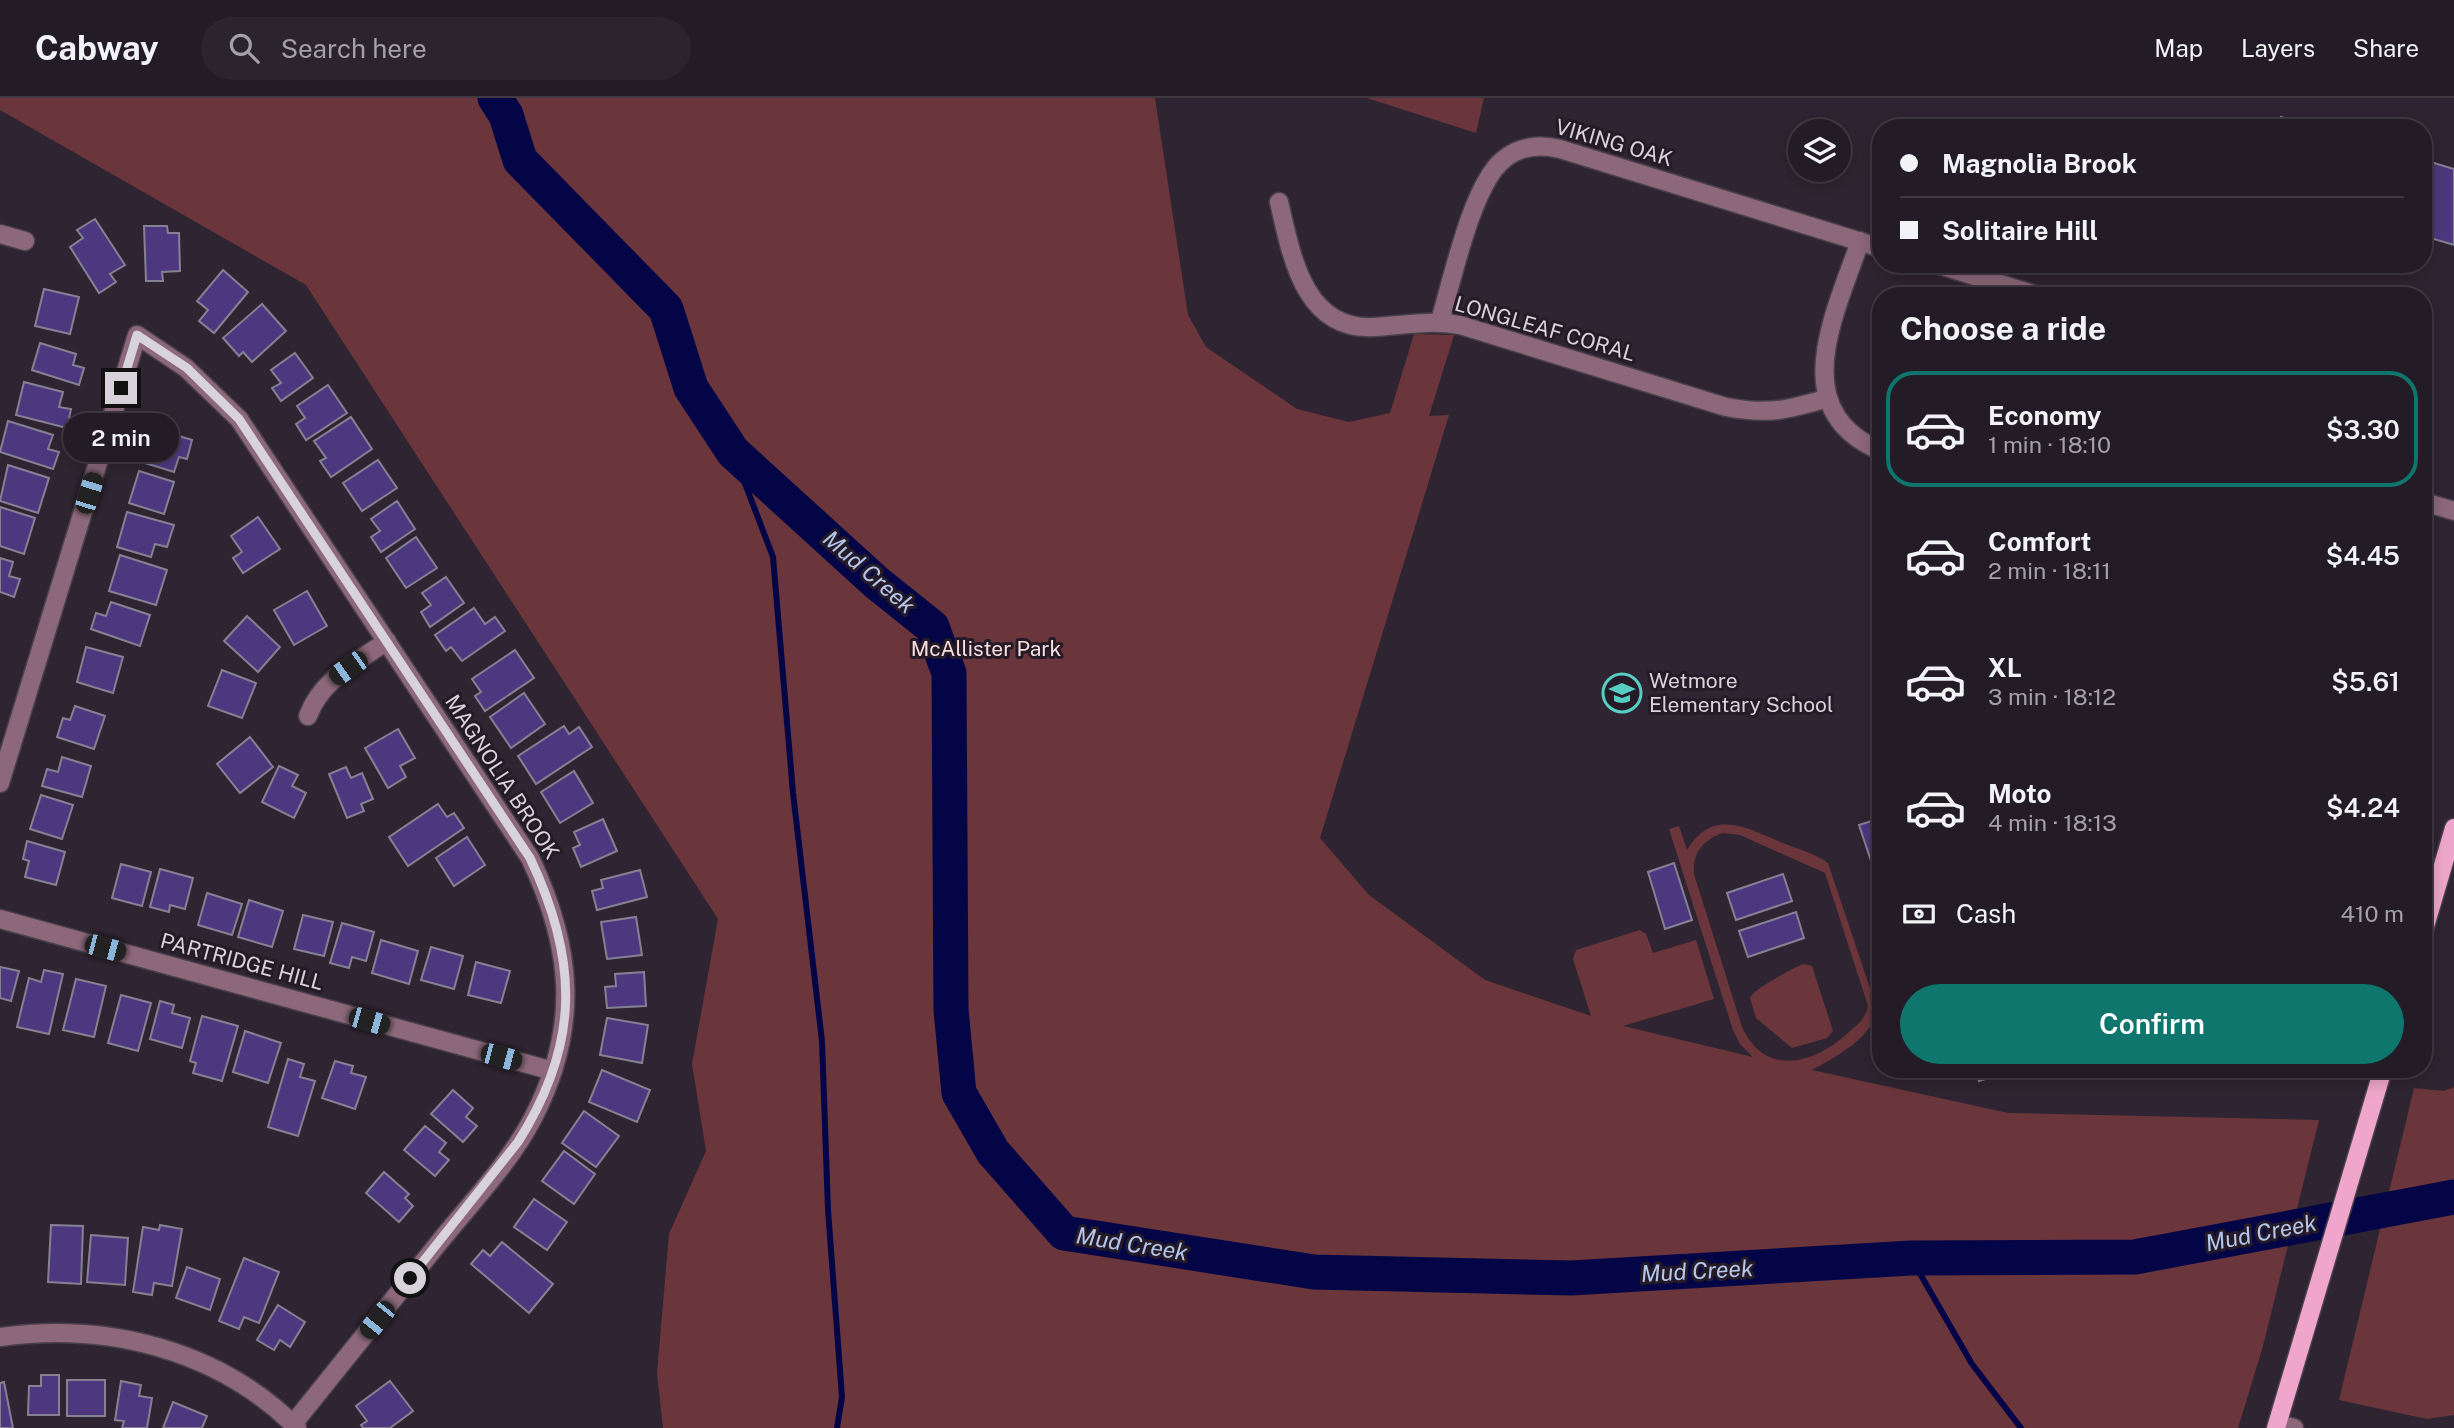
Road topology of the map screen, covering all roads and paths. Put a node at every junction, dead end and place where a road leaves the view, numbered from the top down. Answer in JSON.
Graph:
{"nodes":[{"id":1,"x":1279,"y":202,"type":"dead end"},
{"id":2,"x":0,"y":234,"type":"edge"},
{"id":3,"x":25,"y":241,"type":"dead end"},
{"id":4,"x":1860,"y":241,"type":"junction"},
{"id":5,"x":1872,"y":245,"type":"edge"},
{"id":6,"x":1965,"y":273,"type":"edge"},
{"id":7,"x":2010,"y":287,"type":"edge"},
{"id":8,"x":1440,"y":321,"type":"junction"},
{"id":9,"x":1828,"y":398,"type":"junction"},
{"id":10,"x":1872,"y":447,"type":"edge"},
{"id":11,"x":2432,"y":505,"type":"edge"},
{"id":12,"x":2454,"y":512,"type":"edge"},
{"id":13,"x":387,"y":641,"type":"junction"},
{"id":14,"x":308,"y":716,"type":"dead end"},
{"id":15,"x":0,"y":783,"type":"edge"},
{"id":16,"x":2454,"y":828,"type":"edge"},
{"id":17,"x":2432,"y":903,"type":"edge"},
{"id":18,"x":0,"y":919,"type":"edge"},
{"id":19,"x":553,"y":1072,"type":"junction"},
{"id":20,"x":2380,"y":1078,"type":"edge"},
{"id":21,"x":0,"y":1336,"type":"edge"},
{"id":22,"x":295,"y":1426,"type":"edge"},
{"id":23,"x":2283,"y":1427,"type":"edge"}],
"edges":[{"from":1,"to":8,"type":"street","name":"LONGLEAF CORAL"},
{"from":2,"to":3,"type":"street"},
{"from":4,"to":5,"type":"street","name":"VIKING OAK"},
{"from":4,"to":8,"type":"street","name":"VIKING OAK"},
{"from":4,"to":9,"type":"street"},
{"from":6,"to":7,"type":"street"},
{"from":8,"to":9,"type":"street","name":"LONGLEAF CORAL"},
{"from":9,"to":10,"type":"street"},
{"from":11,"to":12,"type":"street"},
{"from":13,"to":14,"type":"street"},
{"from":13,"to":15,"type":"street","name":"MAGNOLIA BROOK"},
{"from":13,"to":19,"type":"street","name":"MAGNOLIA BROOK"},
{"from":16,"to":17,"type":"main road"},
{"from":18,"to":19,"type":"street","name":"PARTRIDGE HILL"},
{"from":19,"to":22,"type":"street","name":"MAGNOLIA BROOK"},
{"from":20,"to":23,"type":"main road"},
{"from":21,"to":22,"type":"street"}]}
